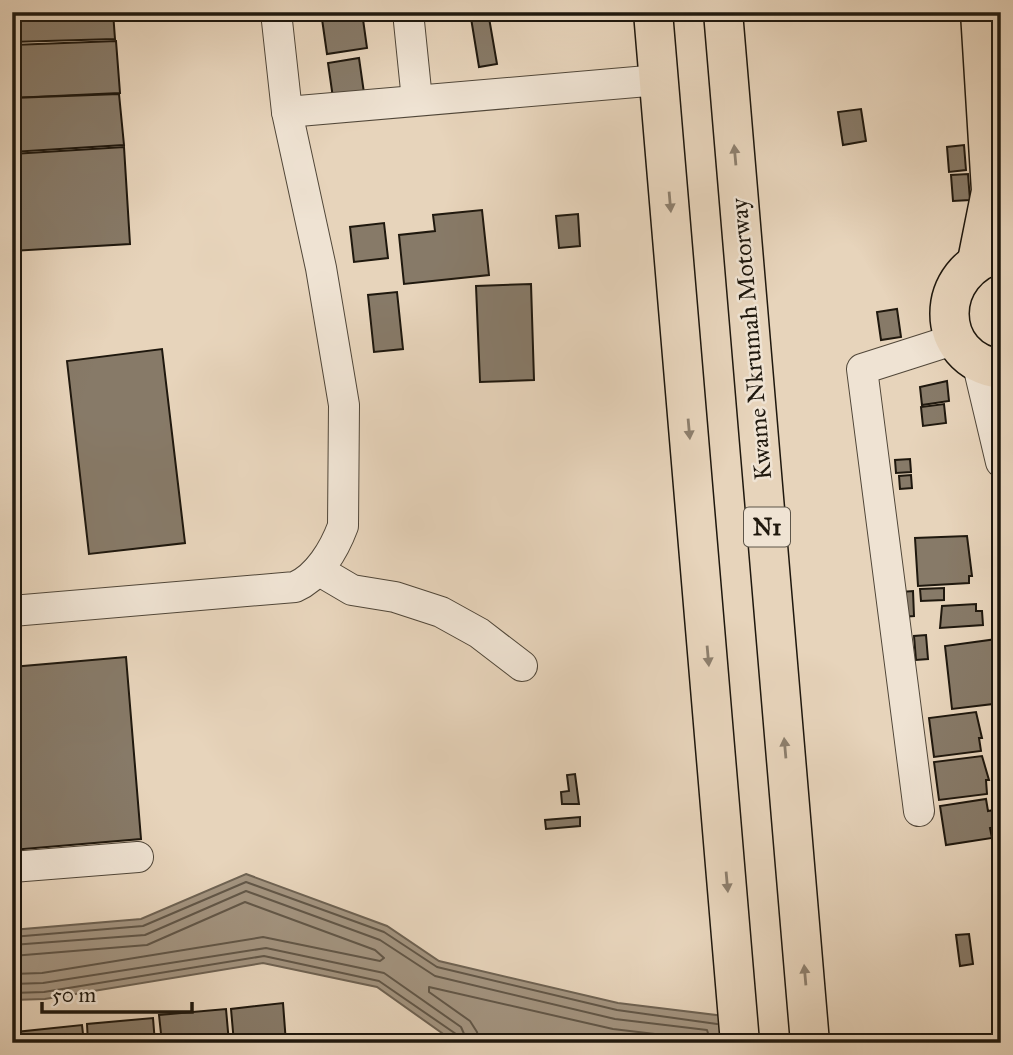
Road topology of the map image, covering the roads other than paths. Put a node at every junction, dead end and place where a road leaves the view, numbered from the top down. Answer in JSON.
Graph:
{"nodes":[{"id":1,"x":276,"y":12,"type":"edge"},
{"id":2,"x":408,"y":12,"type":"edge"},
{"id":3,"x":653,"y":12,"type":"edge"},
{"id":4,"x":723,"y":12,"type":"edge"},
{"id":5,"x":980,"y":12,"type":"edge"},
{"id":6,"x":659,"y":80,"type":"junction"},
{"id":7,"x":417,"y":100,"type":"junction"},
{"id":8,"x":287,"y":112,"type":"junction"},
{"id":9,"x":989,"y":257,"type":"edge"},
{"id":10,"x":978,"y":356,"type":"edge"},
{"id":11,"x":1001,"y":462,"type":"edge"},
{"id":12,"x":318,"y":570,"type":"junction"},
{"id":13,"x":12,"y":611,"type":"edge"},
{"id":14,"x":522,"y":666,"type":"dead end"},
{"id":15,"x":919,"y":811,"type":"dead end"},
{"id":16,"x":138,"y":857,"type":"dead end"},
{"id":17,"x":12,"y":867,"type":"edge"},
{"id":18,"x":740,"y":1043,"type":"edge"},
{"id":19,"x":810,"y":1043,"type":"edge"}],
"edges":[{"from":1,"to":8,"type":"street"},
{"from":2,"to":7,"type":"street"},
{"from":3,"to":6,"type":"main road"},
{"from":19,"to":4,"type":"main road","name":"Kwame Nkrumah Motorway","number":"N1","one_way":true},
{"from":5,"to":9,"type":"main road"},
{"from":6,"to":7,"type":"street"},
{"from":6,"to":18,"type":"main road","one_way":true},
{"from":7,"to":8,"type":"street"},
{"from":8,"to":12,"type":"street"},
{"from":9,"to":10,"type":"main road"},
{"from":10,"to":11,"type":"street"},
{"from":10,"to":15,"type":"street"},
{"from":12,"to":13,"type":"street"},
{"from":12,"to":14,"type":"street"},
{"from":16,"to":17,"type":"street"}]}
